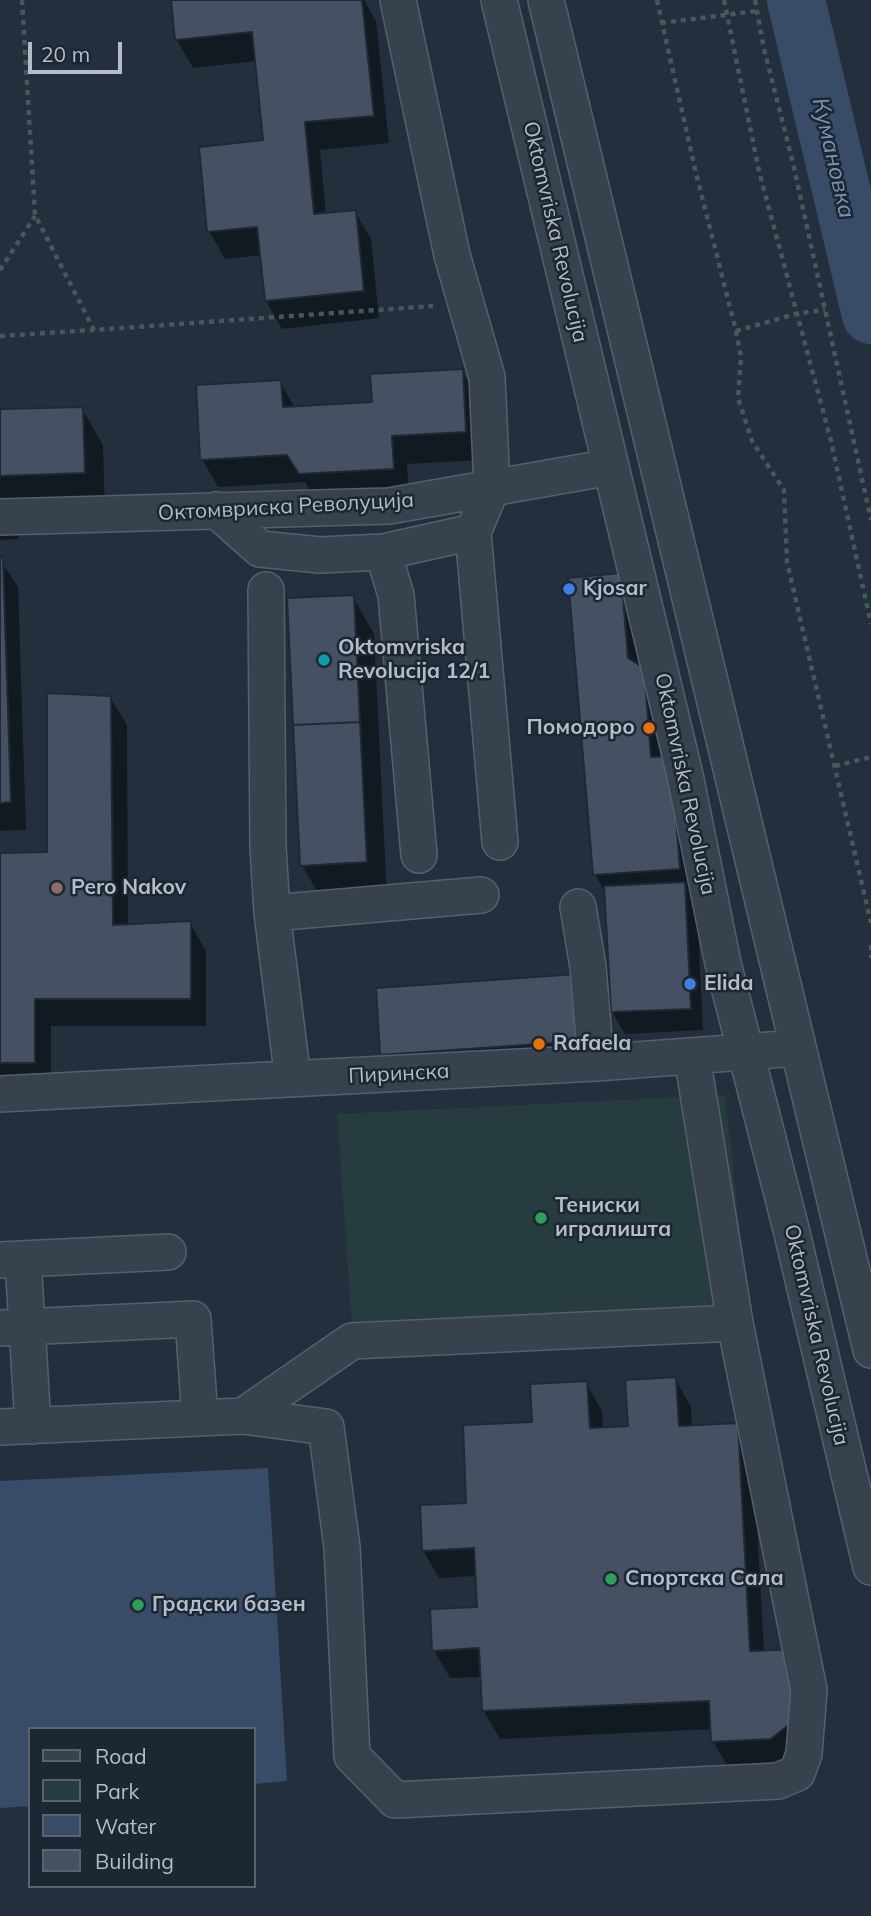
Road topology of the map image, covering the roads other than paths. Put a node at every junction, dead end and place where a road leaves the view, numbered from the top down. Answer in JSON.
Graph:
{"nodes":[{"id":1,"x":398,"y":0,"type":"edge"},
{"id":2,"x":499,"y":0,"type":"edge"},
{"id":3,"x":547,"y":0,"type":"edge"},
{"id":4,"x":611,"y":467,"type":"junction"},
{"id":5,"x":492,"y":487,"type":"junction"},
{"id":6,"x":216,"y":510,"type":"junction"},
{"id":7,"x":0,"y":517,"type":"edge"},
{"id":8,"x":473,"y":532,"type":"junction"},
{"id":9,"x":383,"y":552,"type":"junction"},
{"id":10,"x":266,"y":590,"type":"dead end"},
{"id":11,"x":500,"y":842,"type":"dead end"},
{"id":12,"x":419,"y":855,"type":"dead end"},
{"id":13,"x":481,"y":895,"type":"dead end"},
{"id":14,"x":578,"y":906,"type":"dead end"},
{"id":15,"x":272,"y":913,"type":"junction"},
{"id":16,"x":797,"y":1048,"type":"junction"},
{"id":17,"x":747,"y":1052,"type":"junction"},
{"id":18,"x":692,"y":1056,"type":"junction"},
{"id":19,"x":596,"y":1063,"type":"junction"},
{"id":20,"x":292,"y":1080,"type":"junction"},
{"id":21,"x":0,"y":1094,"type":"edge"},
{"id":22,"x":168,"y":1252,"type":"dead end"},
{"id":23,"x":12,"y":1260,"type":"edge"},
{"id":24,"x":735,"y":1323,"type":"junction"},
{"id":25,"x":14,"y":1328,"type":"edge"},
{"id":26,"x":871,"y":1350,"type":"edge"},
{"id":27,"x":243,"y":1416,"type":"junction"},
{"id":28,"x":200,"y":1418,"type":"junction"},
{"id":29,"x":17,"y":1427,"type":"edge"},
{"id":30,"x":871,"y":1567,"type":"edge"}],
"edges":[{"from":1,"to":5,"type":"street"},
{"from":2,"to":4,"type":"street","name":"Oktomvriska Revolucija"},
{"from":3,"to":16,"type":"street"},
{"from":4,"to":5,"type":"street","name":"Октомвриска Револуција"},
{"from":4,"to":17,"type":"street","name":"Oktomvriska Revolucija"},
{"from":5,"to":6,"type":"street","name":"Октомвриска Револуција"},
{"from":5,"to":8,"type":"street"},
{"from":6,"to":7,"type":"street","name":"Октомвриска Револуција"},
{"from":6,"to":9,"type":"street"},
{"from":8,"to":9,"type":"street"},
{"from":8,"to":11,"type":"street"},
{"from":9,"to":12,"type":"street"},
{"from":10,"to":15,"type":"street"},
{"from":13,"to":15,"type":"street"},
{"from":14,"to":19,"type":"street"},
{"from":15,"to":20,"type":"street"},
{"from":16,"to":17,"type":"street","name":"Пиринска"},
{"from":16,"to":26,"type":"street"},
{"from":17,"to":18,"type":"street","name":"Пиринска"},
{"from":17,"to":30,"type":"street","name":"Oktomvriska Revolucija"},
{"from":18,"to":19,"type":"street","name":"Пиринска"},
{"from":18,"to":24,"type":"street"},
{"from":19,"to":20,"type":"street","name":"Пиринска"},
{"from":20,"to":21,"type":"street","name":"Пиринска"},
{"from":22,"to":23,"type":"street"},
{"from":23,"to":25,"type":"street"},
{"from":24,"to":27,"type":"street"},
{"from":24,"to":27,"type":"street"},
{"from":25,"to":28,"type":"street"},
{"from":25,"to":29,"type":"street"},
{"from":27,"to":28,"type":"street"},
{"from":28,"to":29,"type":"street"}]}
